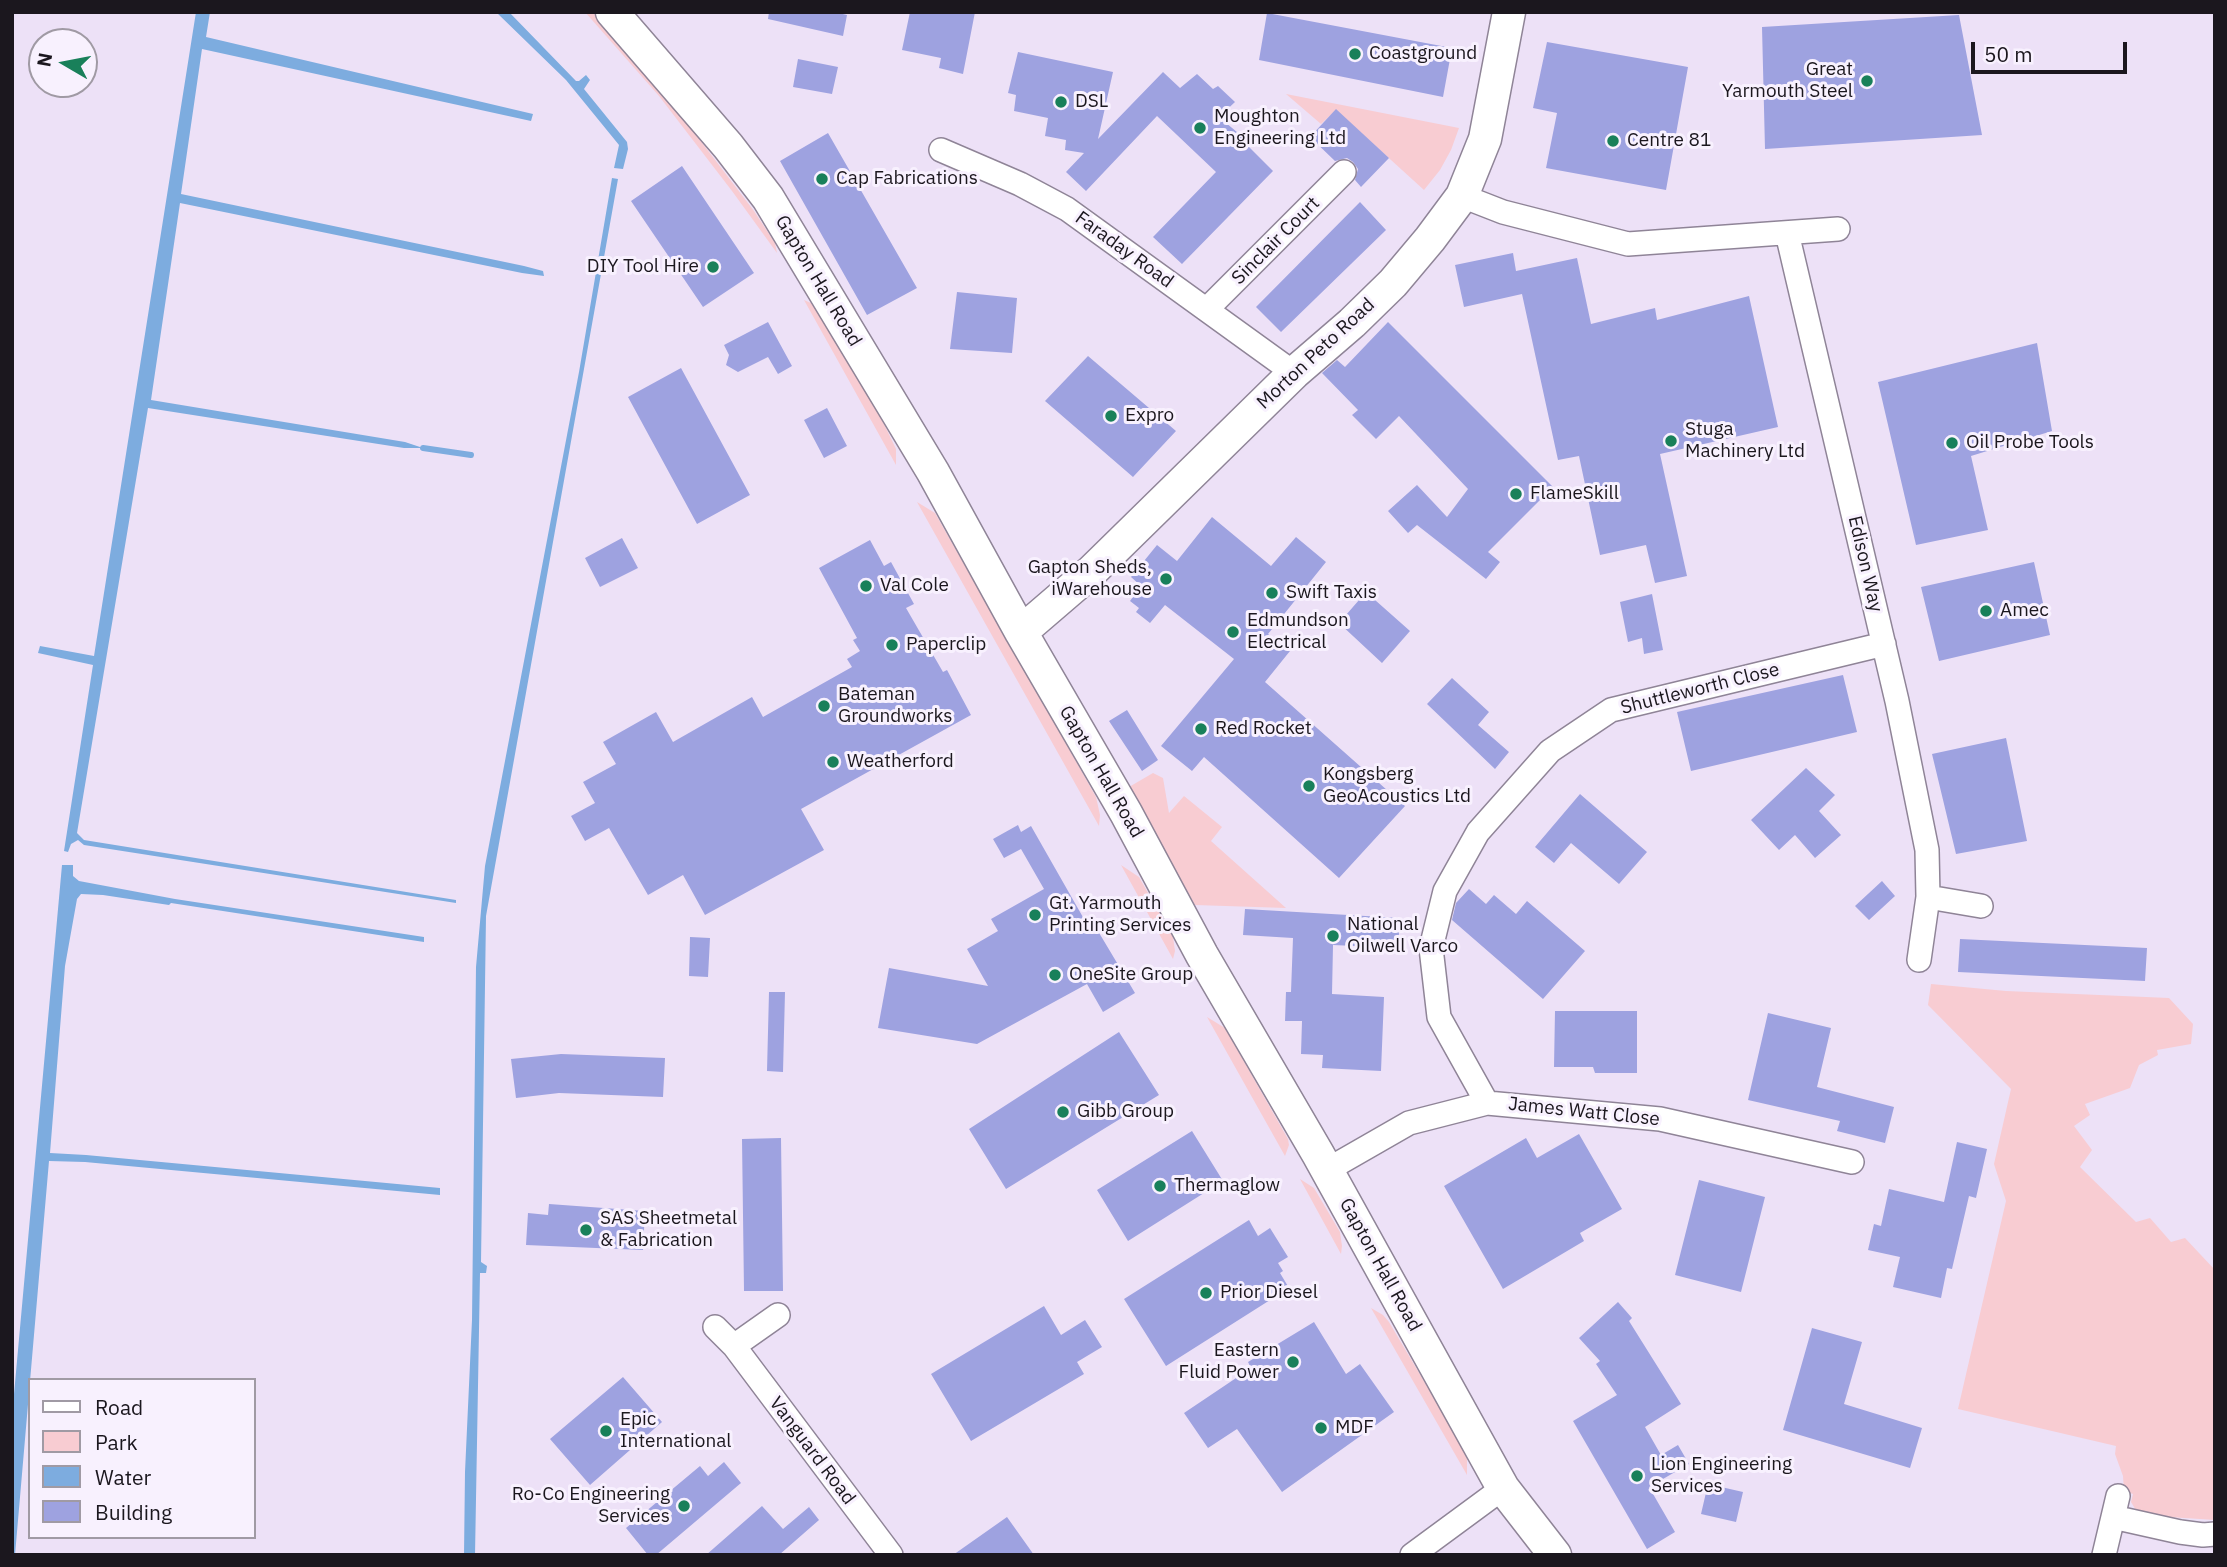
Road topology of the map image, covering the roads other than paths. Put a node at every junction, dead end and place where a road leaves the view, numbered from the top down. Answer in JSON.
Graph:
{"nodes":[{"id":1,"x":612,"y":12,"type":"edge"},
{"id":2,"x":1509,"y":12,"type":"edge"},
{"id":3,"x":941,"y":150,"type":"dead end"},
{"id":4,"x":1344,"y":172,"type":"dead end"},
{"id":5,"x":1462,"y":196,"type":"junction"},
{"id":6,"x":1838,"y":229,"type":"dead end"},
{"id":7,"x":1787,"y":233,"type":"junction"},
{"id":8,"x":1208,"y":309,"type":"junction"},
{"id":9,"x":1294,"y":373,"type":"junction"},
{"id":10,"x":1021,"y":632,"type":"junction"},
{"id":11,"x":1884,"y":644,"type":"junction"},
{"id":12,"x":1928,"y":897,"type":"junction"},
{"id":13,"x":1981,"y":906,"type":"dead end"},
{"id":14,"x":1919,"y":960,"type":"dead end"},
{"id":15,"x":1487,"y":1103,"type":"junction"},
{"id":16,"x":1852,"y":1162,"type":"dead end"},
{"id":17,"x":1327,"y":1170,"type":"junction"},
{"id":18,"x":778,"y":1315,"type":"dead end"},
{"id":19,"x":715,"y":1327,"type":"dead end"},
{"id":20,"x":734,"y":1346,"type":"junction"},
{"id":21,"x":1503,"y":1488,"type":"junction"},
{"id":22,"x":2215,"y":1534,"type":"edge"},
{"id":23,"x":891,"y":1555,"type":"edge"},
{"id":24,"x":1412,"y":1555,"type":"edge"},
{"id":25,"x":1555,"y":1555,"type":"edge"},
{"id":26,"x":2104,"y":1555,"type":"edge"}],
"edges":[{"from":1,"to":10,"type":"street","name":"Gapton Hall Road"},
{"from":2,"to":5,"type":"street","name":"Morton Peto Road"},
{"from":3,"to":8,"type":"street","name":"Faraday Road"},
{"from":4,"to":8,"type":"street","name":"Sinclair Court"},
{"from":5,"to":7,"type":"street"},
{"from":5,"to":9,"type":"street","name":"Morton Peto Road"},
{"from":6,"to":7,"type":"street"},
{"from":7,"to":11,"type":"street","name":"Edison Way"},
{"from":8,"to":9,"type":"street","name":"Faraday Road"},
{"from":9,"to":10,"type":"street","name":"Morton Peto Road"},
{"from":10,"to":17,"type":"street","name":"Gapton Hall Road"},
{"from":11,"to":12,"type":"street","name":"Edison Way"},
{"from":11,"to":15,"type":"street","name":"Shuttleworth Close"},
{"from":12,"to":13,"type":"street"},
{"from":12,"to":14,"type":"street","name":"Edison Way"},
{"from":15,"to":16,"type":"street","name":"James Watt Close"},
{"from":15,"to":17,"type":"street","name":"James Watt Close"},
{"from":17,"to":21,"type":"street","name":"Gapton Hall Road"},
{"from":18,"to":20,"type":"street"},
{"from":19,"to":20,"type":"street","name":"Vanguard Road"},
{"from":20,"to":23,"type":"street","name":"Vanguard Road"},
{"from":21,"to":24,"type":"street"},
{"from":21,"to":25,"type":"street","name":"Gapton Hall Road"},
{"from":22,"to":26,"type":"street"}]}
